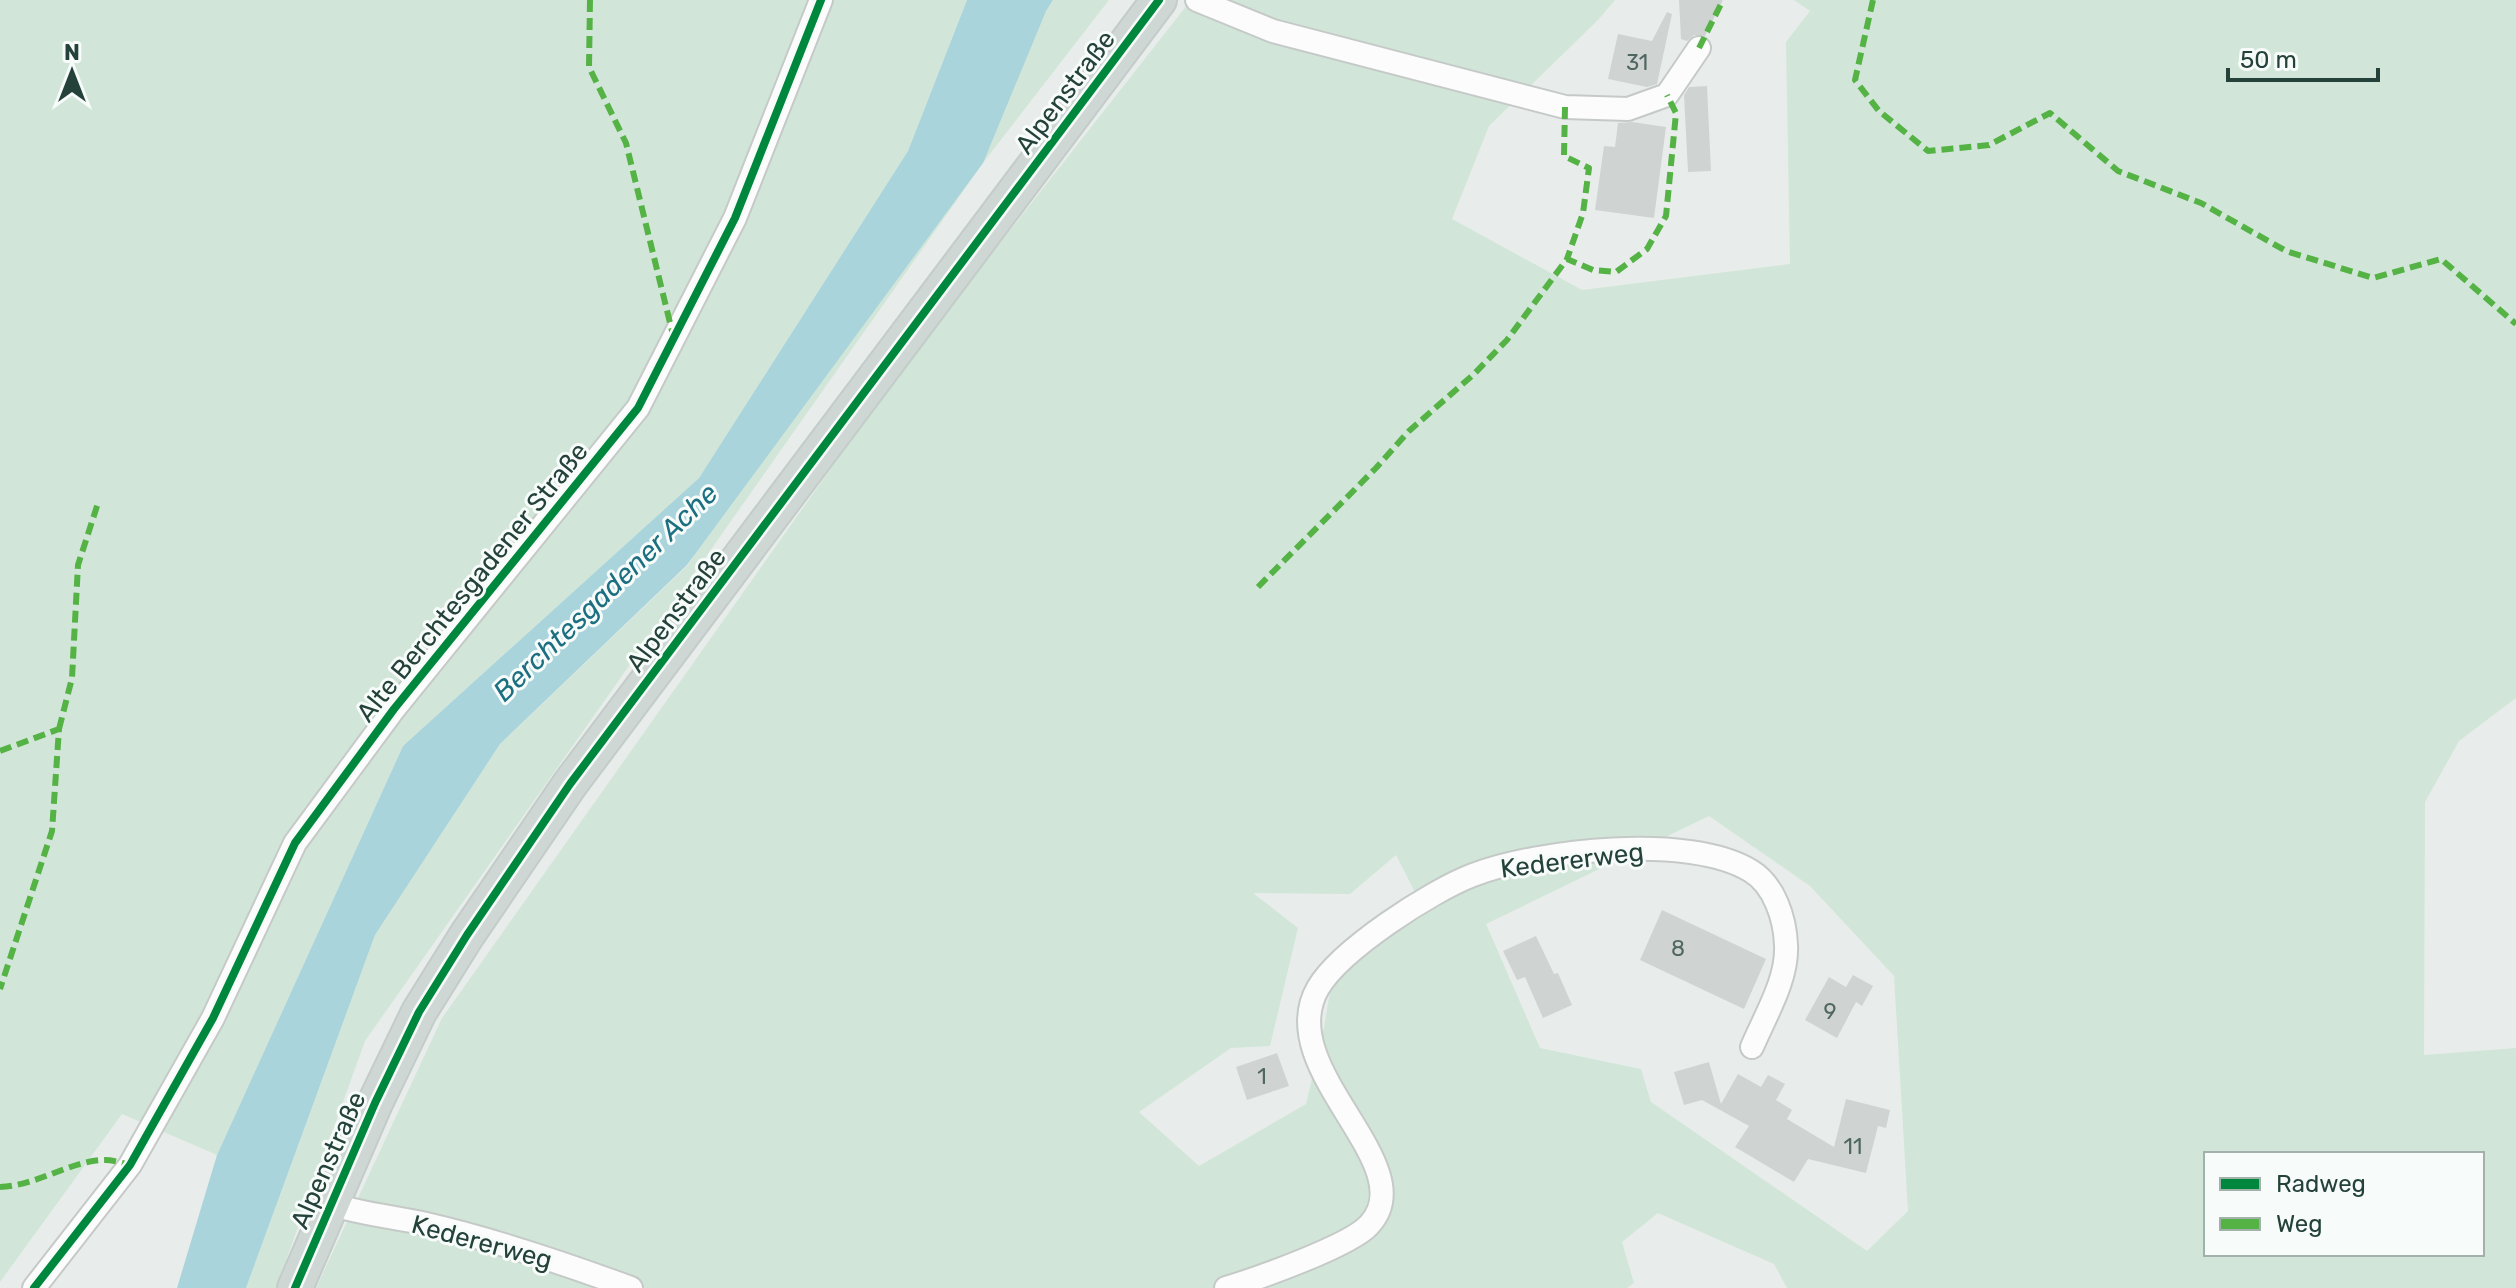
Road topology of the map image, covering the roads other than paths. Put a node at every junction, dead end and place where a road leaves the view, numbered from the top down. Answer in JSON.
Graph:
{"nodes":[{"id":1,"x":821,"y":0,"type":"edge"},
{"id":2,"x":1159,"y":0,"type":"edge"},
{"id":3,"x":1197,"y":0,"type":"edge"},
{"id":4,"x":1699,"y":48,"type":"dead end"},
{"id":5,"x":1752,"y":1047,"type":"dead end"},
{"id":6,"x":330,"y":1204,"type":"junction"},
{"id":7,"x":34,"y":1288,"type":"edge"},
{"id":8,"x":295,"y":1288,"type":"edge"},
{"id":9,"x":631,"y":1288,"type":"edge"},
{"id":10,"x":1226,"y":1288,"type":"edge"}],
"edges":[{"from":1,"to":7,"type":"street","name":"Alte Berchtesgadener Straße"},
{"from":2,"to":6,"type":"main road","name":"Alpenstraße"},
{"from":3,"to":4,"type":"street"},
{"from":5,"to":10,"type":"street","name":"Kedererweg"},
{"from":6,"to":8,"type":"main road","name":"Alpenstraße"},
{"from":6,"to":9,"type":"street","name":"Kedererweg"}]}
